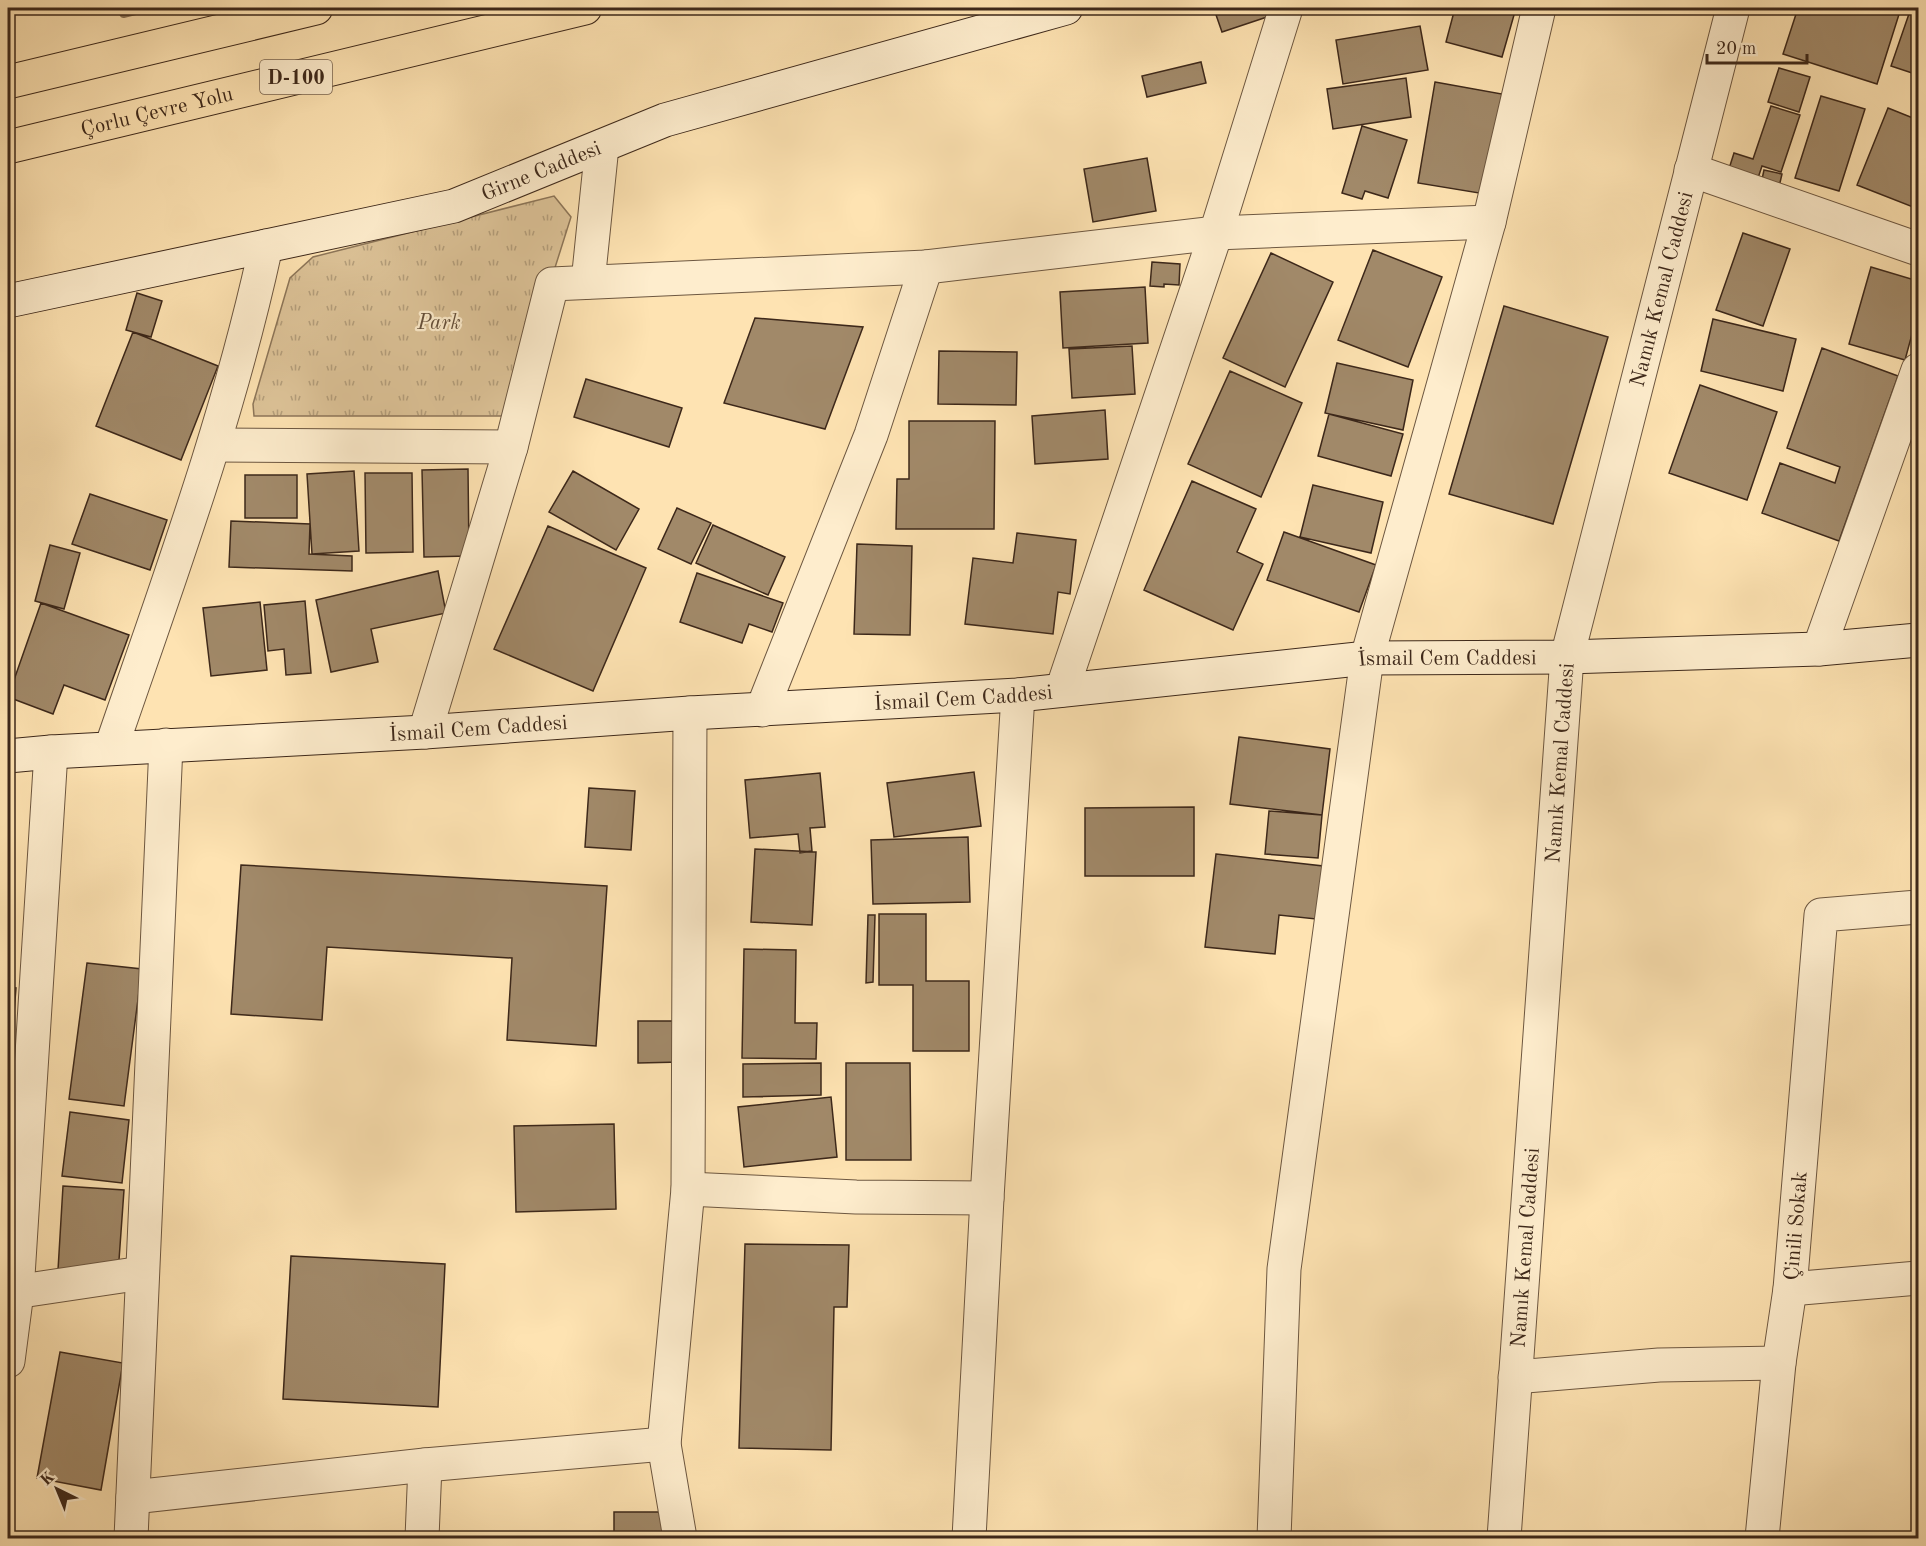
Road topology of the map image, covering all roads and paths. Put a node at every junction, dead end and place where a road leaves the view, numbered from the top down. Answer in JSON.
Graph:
{"nodes":[{"id":1,"x":316,"y":8,"type":"edge"},
{"id":2,"x":585,"y":8,"type":"edge"},
{"id":3,"x":1066,"y":8,"type":"edge"},
{"id":4,"x":1286,"y":8,"type":"edge"},
{"id":5,"x":1539,"y":8,"type":"edge"},
{"id":6,"x":1733,"y":8,"type":"edge"},
{"id":7,"x":8,"y":82,"type":"edge"},
{"id":8,"x":602,"y":146,"type":"junction"},
{"id":9,"x":8,"y":147,"type":"edge"},
{"id":10,"x":1691,"y":170,"type":"junction"},
{"id":11,"x":1489,"y":222,"type":"junction"},
{"id":12,"x":1216,"y":233,"type":"junction"},
{"id":13,"x":266,"y":246,"type":"junction"},
{"id":14,"x":1918,"y":249,"type":"edge"},
{"id":15,"x":926,"y":267,"type":"junction"},
{"id":16,"x":588,"y":282,"type":"junction"},
{"id":17,"x":8,"y":301,"type":"edge"},
{"id":18,"x":1918,"y":370,"type":"edge"},
{"id":19,"x":214,"y":445,"type":"junction"},
{"id":20,"x":511,"y":447,"type":"junction"},
{"id":21,"x":1918,"y":640,"type":"edge"},
{"id":22,"x":1819,"y":649,"type":"junction"},
{"id":23,"x":1567,"y":657,"type":"junction"},
{"id":24,"x":1367,"y":658,"type":"junction"},
{"id":25,"x":1062,"y":690,"type":"junction"},
{"id":26,"x":1018,"y":695,"type":"junction"},
{"id":27,"x":762,"y":711,"type":"junction"},
{"id":28,"x":690,"y":713,"type":"junction"},
{"id":29,"x":425,"y":732,"type":"junction"},
{"id":30,"x":166,"y":745,"type":"junction"},
{"id":31,"x":111,"y":748,"type":"junction"},
{"id":32,"x":51,"y":752,"type":"junction"},
{"id":33,"x":8,"y":756,"type":"edge"},
{"id":34,"x":1918,"y":907,"type":"edge"},
{"id":35,"x":688,"y":1189,"type":"junction"},
{"id":36,"x":987,"y":1198,"type":"junction"},
{"id":37,"x":142,"y":1273,"type":"junction"},
{"id":38,"x":1918,"y":1278,"type":"edge"},
{"id":39,"x":1790,"y":1289,"type":"junction"},
{"id":40,"x":12,"y":1292,"type":"edge"},
{"id":41,"x":8,"y":1361,"type":"edge"},
{"id":42,"x":1779,"y":1363,"type":"junction"},
{"id":43,"x":1515,"y":1377,"type":"junction"},
{"id":44,"x":664,"y":1444,"type":"junction"},
{"id":45,"x":425,"y":1465,"type":"junction"},
{"id":46,"x":133,"y":1497,"type":"junction"},
{"id":47,"x":131,"y":1539,"type":"edge"},
{"id":48,"x":422,"y":1539,"type":"edge"},
{"id":49,"x":680,"y":1539,"type":"edge"},
{"id":50,"x":969,"y":1539,"type":"edge"},
{"id":51,"x":1274,"y":1539,"type":"edge"},
{"id":52,"x":1504,"y":1539,"type":"edge"},
{"id":53,"x":1762,"y":1539,"type":"edge"}],
"edges":[{"from":1,"to":7,"type":"highway"},
{"from":2,"to":9,"type":"highway","name":"Çorlu Çevre Yolu","number":"D-100"},
{"from":3,"to":8,"type":"street","name":"Girne Caddesi"},
{"from":4,"to":12,"type":"street"},
{"from":5,"to":11,"type":"street"},
{"from":6,"to":10,"type":"street","name":"Namık Kemal Caddesi"},
{"from":8,"to":13,"type":"street","name":"Girne Caddesi"},
{"from":8,"to":16,"type":"street"},
{"from":10,"to":14,"type":"street"},
{"from":10,"to":23,"type":"street","name":"Namık Kemal Caddesi"},
{"from":11,"to":12,"type":"street"},
{"from":11,"to":24,"type":"street"},
{"from":12,"to":15,"type":"street"},
{"from":12,"to":25,"type":"street"},
{"from":13,"to":17,"type":"street","name":"Girne Caddesi"},
{"from":13,"to":19,"type":"street"},
{"from":15,"to":16,"type":"street"},
{"from":15,"to":27,"type":"street"},
{"from":16,"to":20,"type":"street"},
{"from":18,"to":22,"type":"street"},
{"from":19,"to":20,"type":"street"},
{"from":19,"to":31,"type":"street"},
{"from":20,"to":29,"type":"street"},
{"from":21,"to":22,"type":"street","name":"İsmail Cem Caddesi"},
{"from":22,"to":23,"type":"street","name":"İsmail Cem Caddesi"},
{"from":23,"to":24,"type":"street","name":"İsmail Cem Caddesi"},
{"from":23,"to":43,"type":"street","name":"Namık Kemal Caddesi"},
{"from":24,"to":25,"type":"street","name":"İsmail Cem Caddesi"},
{"from":24,"to":51,"type":"street"},
{"from":25,"to":26,"type":"street","name":"İsmail Cem Caddesi"},
{"from":26,"to":27,"type":"street","name":"İsmail Cem Caddesi"},
{"from":26,"to":36,"type":"street"},
{"from":27,"to":28,"type":"street","name":"İsmail Cem Caddesi"},
{"from":28,"to":29,"type":"street","name":"İsmail Cem Caddesi"},
{"from":28,"to":35,"type":"street"},
{"from":29,"to":30,"type":"street","name":"İsmail Cem Caddesi"},
{"from":30,"to":31,"type":"street","name":"İsmail Cem Caddesi"},
{"from":30,"to":37,"type":"street"},
{"from":31,"to":32,"type":"street","name":"İsmail Cem Caddesi"},
{"from":32,"to":33,"type":"street","name":"İsmail Cem Caddesi"},
{"from":32,"to":40,"type":"street"},
{"from":34,"to":39,"type":"street","name":"Çinili Sokak"},
{"from":35,"to":36,"type":"street"},
{"from":35,"to":44,"type":"street"},
{"from":36,"to":50,"type":"street"},
{"from":37,"to":40,"type":"street"},
{"from":37,"to":46,"type":"street"},
{"from":38,"to":39,"type":"street"},
{"from":39,"to":42,"type":"street","name":"Çinili Sokak"},
{"from":40,"to":41,"type":"street"},
{"from":42,"to":43,"type":"street"},
{"from":42,"to":53,"type":"street","name":"Çinili Sokak"},
{"from":43,"to":52,"type":"street","name":"Namık Kemal Caddesi"},
{"from":44,"to":45,"type":"street"},
{"from":44,"to":49,"type":"street"},
{"from":45,"to":46,"type":"street"},
{"from":45,"to":48,"type":"street"},
{"from":46,"to":47,"type":"street"}]}
